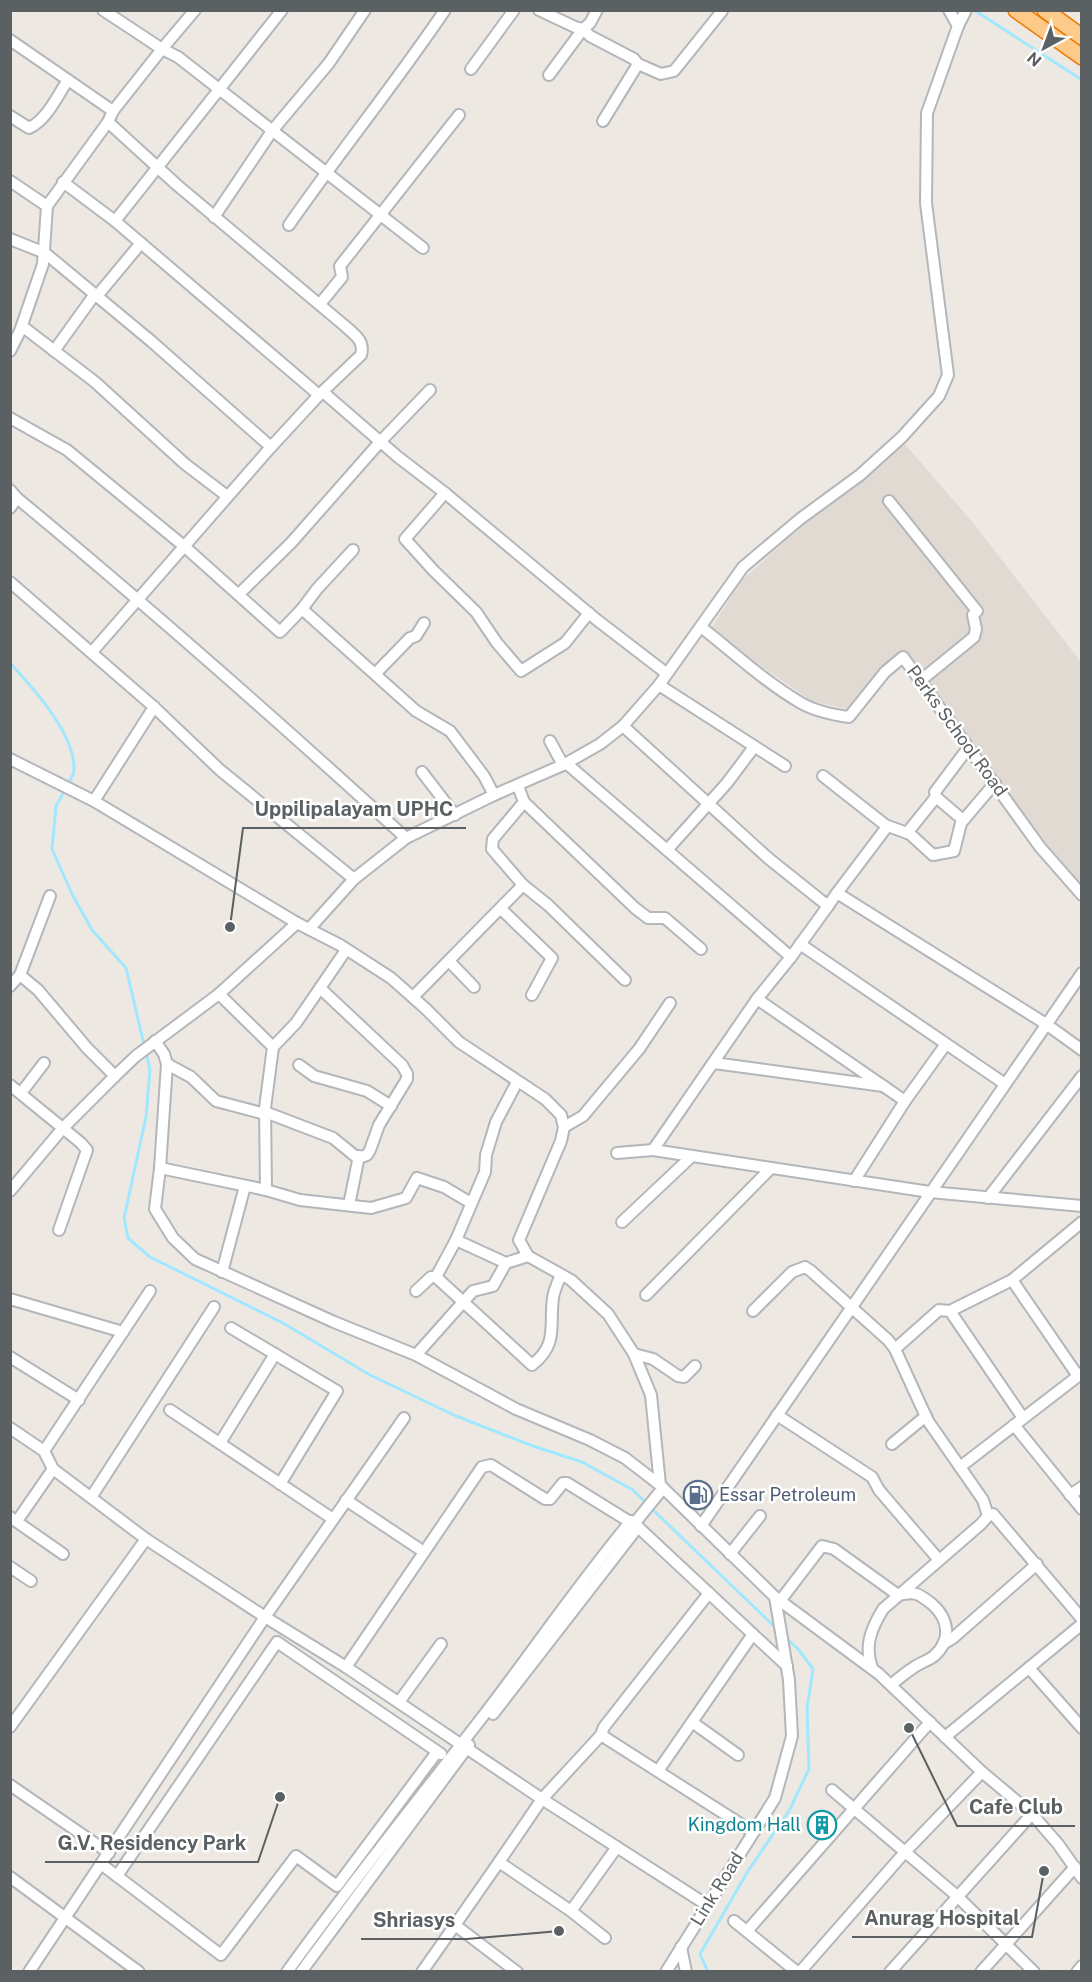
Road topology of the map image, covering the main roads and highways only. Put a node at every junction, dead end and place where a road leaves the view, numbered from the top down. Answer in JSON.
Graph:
{"nodes":[{"id":1,"x":1016,"y":10,"type":"edge"},
{"id":2,"x":1045,"y":10,"type":"edge"},
{"id":3,"x":1082,"y":37,"type":"edge"},
{"id":4,"x":1082,"y":57,"type":"edge"}],
"edges":[{"from":1,"to":4,"type":"highway"},
{"from":2,"to":3,"type":"highway"}]}
